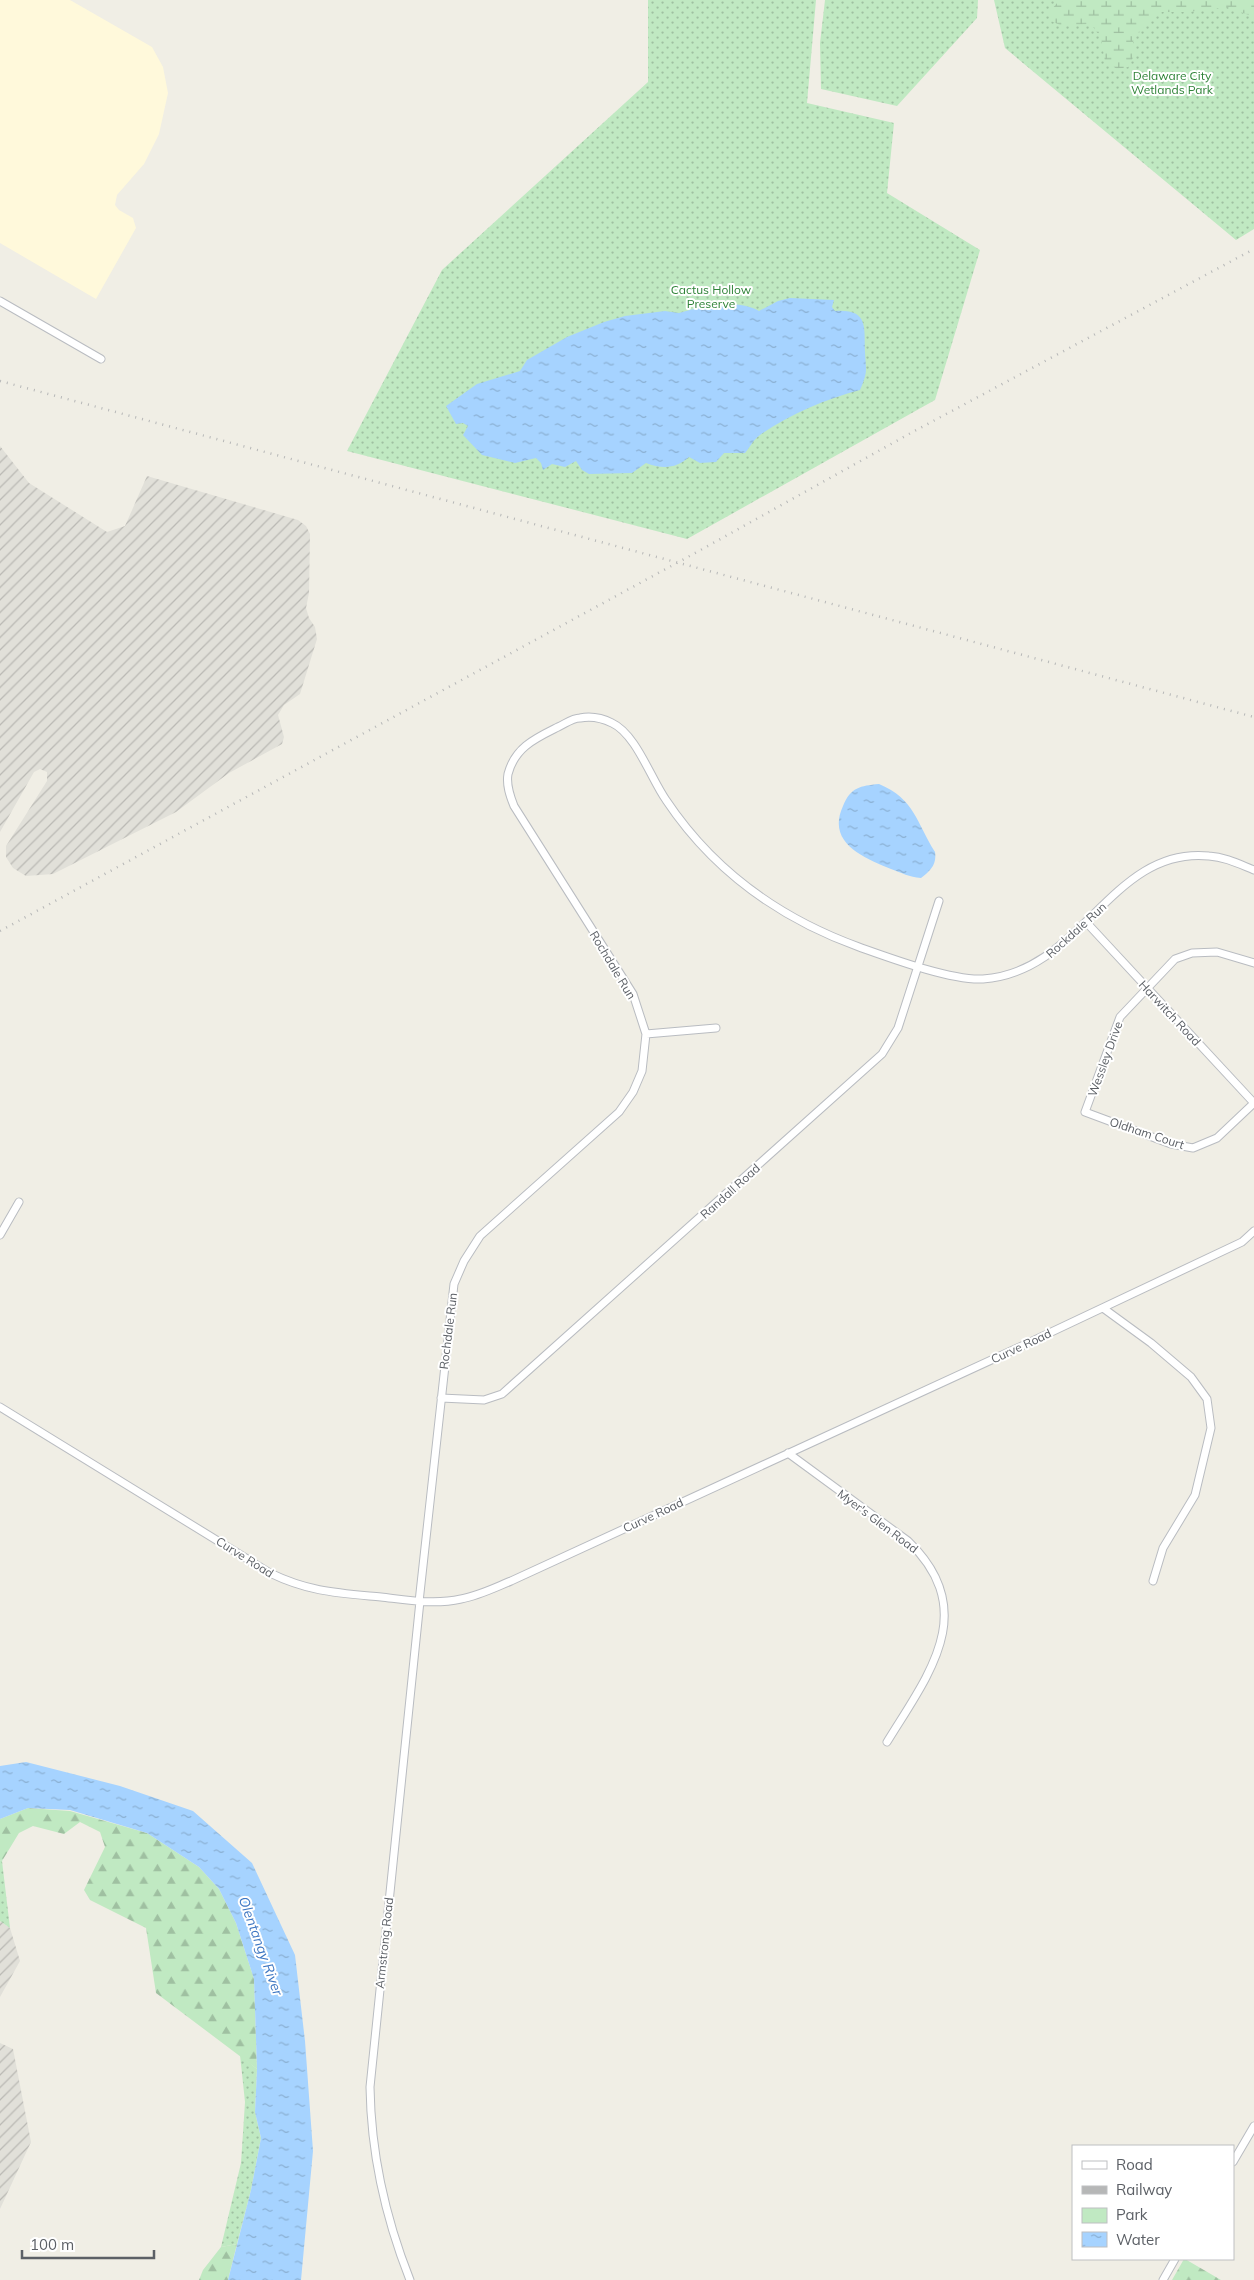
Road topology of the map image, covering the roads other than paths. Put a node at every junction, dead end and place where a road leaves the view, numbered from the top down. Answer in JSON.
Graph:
{"nodes":[{"id":1,"x":0,"y":301,"type":"edge"},
{"id":2,"x":101,"y":359,"type":"dead end"},
{"id":3,"x":1254,"y":870,"type":"edge"},
{"id":4,"x":939,"y":901,"type":"dead end"},
{"id":5,"x":1086,"y":922,"type":"junction"},
{"id":6,"x":860,"y":947,"type":"joint"},
{"id":7,"x":1254,"y":963,"type":"edge"},
{"id":8,"x":918,"y":966,"type":"junction"},
{"id":9,"x":1147,"y":988,"type":"junction"},
{"id":10,"x":716,"y":1028,"type":"dead end"},
{"id":11,"x":646,"y":1034,"type":"junction"},
{"id":12,"x":1254,"y":1103,"type":"edge"},
{"id":13,"x":1086,"y":1112,"type":"joint"},
{"id":14,"x":19,"y":1202,"type":"dead end"},
{"id":15,"x":1254,"y":1231,"type":"edge"},
{"id":16,"x":0,"y":1235,"type":"edge"},
{"id":17,"x":1102,"y":1308,"type":"junction"},
{"id":18,"x":441,"y":1398,"type":"junction"},
{"id":19,"x":0,"y":1407,"type":"edge"},
{"id":20,"x":788,"y":1453,"type":"junction"},
{"id":21,"x":1153,"y":1581,"type":"dead end"},
{"id":22,"x":419,"y":1601,"type":"junction"},
{"id":23,"x":887,"y":1742,"type":"dead end"},
{"id":24,"x":1254,"y":2126,"type":"edge"},
{"id":25,"x":1234,"y":2160,"type":"edge"},
{"id":26,"x":1175,"y":2260,"type":"edge"},
{"id":27,"x":410,"y":2280,"type":"edge"},
{"id":28,"x":1163,"y":2280,"type":"edge"}],
"edges":[{"from":1,"to":2,"type":"street"},
{"from":3,"to":5,"type":"street","name":"Rockdale Run"},
{"from":4,"to":8,"type":"street","name":"Randall Road"},
{"from":5,"to":8,"type":"street","name":"Rockdale Run"},
{"from":5,"to":9,"type":"street","name":"Harwitch Road"},
{"from":6,"to":8,"type":"street","name":"Rockdale Run"},
{"from":6,"to":11,"type":"street","name":"Rochdale Run"},
{"from":7,"to":9,"type":"street","name":"Wessley Drive"},
{"from":8,"to":18,"type":"street","name":"Randall Road"},
{"from":9,"to":12,"type":"street","name":"Harwitch Road"},
{"from":9,"to":13,"type":"street","name":"Wessley Drive"},
{"from":10,"to":11,"type":"street"},
{"from":11,"to":18,"type":"street","name":"Rochdale Run"},
{"from":12,"to":13,"type":"street","name":"Oldham Court"},
{"from":14,"to":16,"type":"street"},
{"from":15,"to":17,"type":"street","name":"Curve Road"},
{"from":17,"to":20,"type":"street","name":"Curve Road"},
{"from":17,"to":21,"type":"street"},
{"from":18,"to":22,"type":"street","name":"Rochdale Run"},
{"from":19,"to":22,"type":"street","name":"Curve Road"},
{"from":20,"to":22,"type":"street","name":"Curve Road"},
{"from":20,"to":23,"type":"street","name":"Myer's Glen Road"},
{"from":22,"to":27,"type":"street","name":"Armstrong Road"},
{"from":24,"to":25,"type":"street"},
{"from":26,"to":28,"type":"street"}]}
